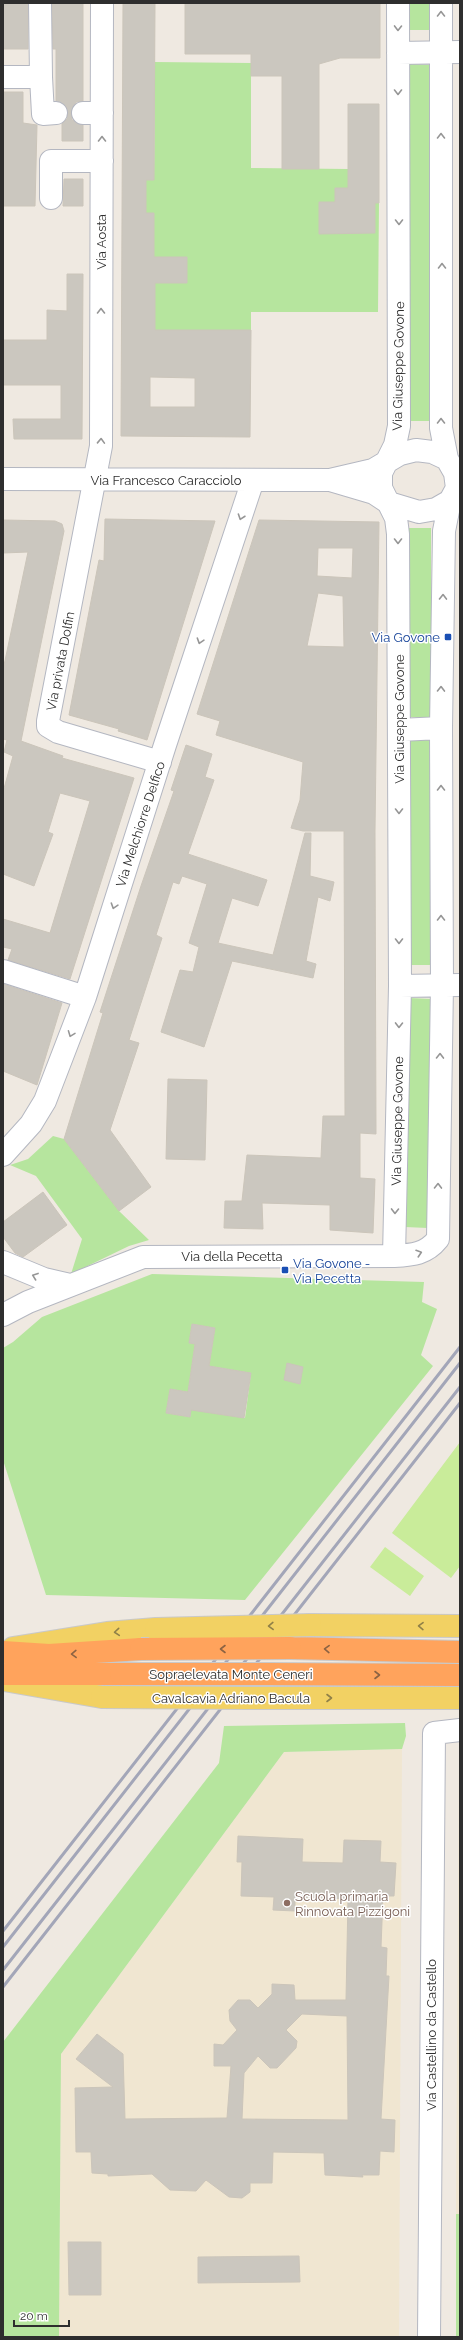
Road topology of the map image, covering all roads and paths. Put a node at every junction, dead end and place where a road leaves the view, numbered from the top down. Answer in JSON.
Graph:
{"nodes":[{"id":1,"x":40,"y":3,"type":"edge"},
{"id":2,"x":102,"y":3,"type":"edge"},
{"id":3,"x":398,"y":3,"type":"edge"},
{"id":4,"x":441,"y":3,"type":"edge"},
{"id":5,"x":450,"y":52,"type":"edge"},
{"id":6,"x":398,"y":53,"type":"junction"},
{"id":7,"x":3,"y":77,"type":"edge"},
{"id":8,"x":41,"y":77,"type":"junction"},
{"id":9,"x":56,"y":113,"type":"dead end"},
{"id":10,"x":102,"y":161,"type":"junction"},
{"id":11,"x":51,"y":198,"type":"dead end"},
{"id":12,"x":451,"y":305,"type":"edge"},
{"id":13,"x":386,"y":461,"type":"junction"},
{"id":14,"x":453,"y":464,"type":"edge"},
{"id":15,"x":3,"y":479,"type":"edge"},
{"id":16,"x":95,"y":480,"type":"junction"},
{"id":17,"x":253,"y":480,"type":"junction"},
{"id":18,"x":330,"y":480,"type":"junction"},
{"id":19,"x":455,"y":498,"type":"edge"},
{"id":20,"x":389,"y":503,"type":"junction"},
{"id":21,"x":440,"y":728,"type":"junction"},
{"id":22,"x":399,"y":730,"type":"junction"},
{"id":23,"x":160,"y":762,"type":"junction"},
{"id":24,"x":3,"y":971,"type":"edge"},
{"id":25,"x":451,"y":985,"type":"edge"},
{"id":26,"x":400,"y":986,"type":"junction"},
{"id":27,"x":85,"y":997,"type":"junction"},
{"id":28,"x":3,"y":1155,"type":"edge"},
{"id":29,"x":394,"y":1256,"type":"junction"},
{"id":30,"x":3,"y":1262,"type":"edge"},
{"id":31,"x":70,"y":1285,"type":"junction"},
{"id":32,"x":3,"y":1301,"type":"edge"},
{"id":33,"x":28,"y":1302,"type":"junction"},
{"id":34,"x":3,"y":1314,"type":"edge"},
{"id":35,"x":460,"y":1626,"type":"edge"},
{"id":36,"x":3,"y":1649,"type":"edge"},
{"id":37,"x":3,"y":1652,"type":"edge"},
{"id":38,"x":460,"y":1652,"type":"edge"},
{"id":39,"x":3,"y":1674,"type":"edge"},
{"id":40,"x":460,"y":1675,"type":"edge"},
{"id":41,"x":3,"y":1680,"type":"edge"},
{"id":42,"x":460,"y":1698,"type":"edge"},
{"id":43,"x":460,"y":1730,"type":"edge"},
{"id":44,"x":429,"y":2337,"type":"edge"}],
"edges":[{"from":1,"to":8,"type":"street"},
{"from":10,"to":2,"type":"street","name":"Via Aosta","one_way":true},
{"from":3,"to":6,"type":"street","name":"Via Giuseppe Govone","one_way":true},
{"from":5,"to":4,"type":"street","one_way":true},
{"from":5,"to":6,"type":"street"},
{"from":12,"to":5,"type":"street","one_way":true},
{"from":6,"to":13,"type":"street","name":"Via Giuseppe Govone","one_way":true},
{"from":7,"to":8,"type":"street"},
{"from":8,"to":9,"type":"street"},
{"from":10,"to":11,"type":"street"},
{"from":16,"to":10,"type":"street","name":"Via Aosta","one_way":true},
{"from":14,"to":12,"type":"street","one_way":true},
{"from":13,"to":14,"type":"street"},
{"from":13,"to":18,"type":"street","name":"Via Francesco Caracciolo"},
{"from":13,"to":20,"type":"street","name":"Via Giuseppe Govone"},
{"from":14,"to":19,"type":"street"},
{"from":15,"to":16,"type":"street","name":"Via Francesco Caracciolo"},
{"from":16,"to":17,"type":"street","name":"Via Francesco Caracciolo"},
{"from":16,"to":23,"type":"street","name":"Via privata Dolfin"},
{"from":17,"to":18,"type":"street","name":"Via Francesco Caracciolo"},
{"from":17,"to":23,"type":"street","name":"Via Melchiorre Delfico","one_way":true},
{"from":18,"to":20,"type":"street","name":"Via Francesco Caracciolo"},
{"from":19,"to":20,"type":"street"},
{"from":21,"to":19,"type":"street","one_way":true},
{"from":20,"to":22,"type":"street","name":"Via Giuseppe Govone","one_way":true},
{"from":21,"to":22,"type":"street"},
{"from":25,"to":21,"type":"street","one_way":true},
{"from":22,"to":26,"type":"street","name":"Via Giuseppe Govone","one_way":true},
{"from":23,"to":27,"type":"street","name":"Via Melchiorre Delfico","one_way":true},
{"from":24,"to":27,"type":"street"},
{"from":25,"to":26,"type":"street"},
{"from":29,"to":25,"type":"street","name":"Via della Pecetta","one_way":true},
{"from":26,"to":29,"type":"street","name":"Via Giuseppe Govone","one_way":true},
{"from":27,"to":28,"type":"street","name":"Via Melchiorre Delfico","one_way":true},
{"from":29,"to":31,"type":"street","name":"Via della Pecetta"},
{"from":31,"to":30,"type":"street","one_way":true},
{"from":31,"to":33,"type":"street","name":"Via della Pecetta"},
{"from":32,"to":33,"type":"street","name":"Via della Pecetta"},
{"from":33,"to":34,"type":"street","name":"Via della Pecetta"},
{"from":35,"to":36,"type":"main road","one_way":true,"bridge":true},
{"from":38,"to":37,"type":"highway","one_way":true,"bridge":true},
{"from":39,"to":40,"type":"highway","name":"Sopraelevata Monte Ceneri","one_way":true,"bridge":true},
{"from":41,"to":42,"type":"main road","name":"Cavalcavia Adriano Bacula","one_way":true,"bridge":true},
{"from":43,"to":44,"type":"street","name":"Via Castellino da Castello"}]}
